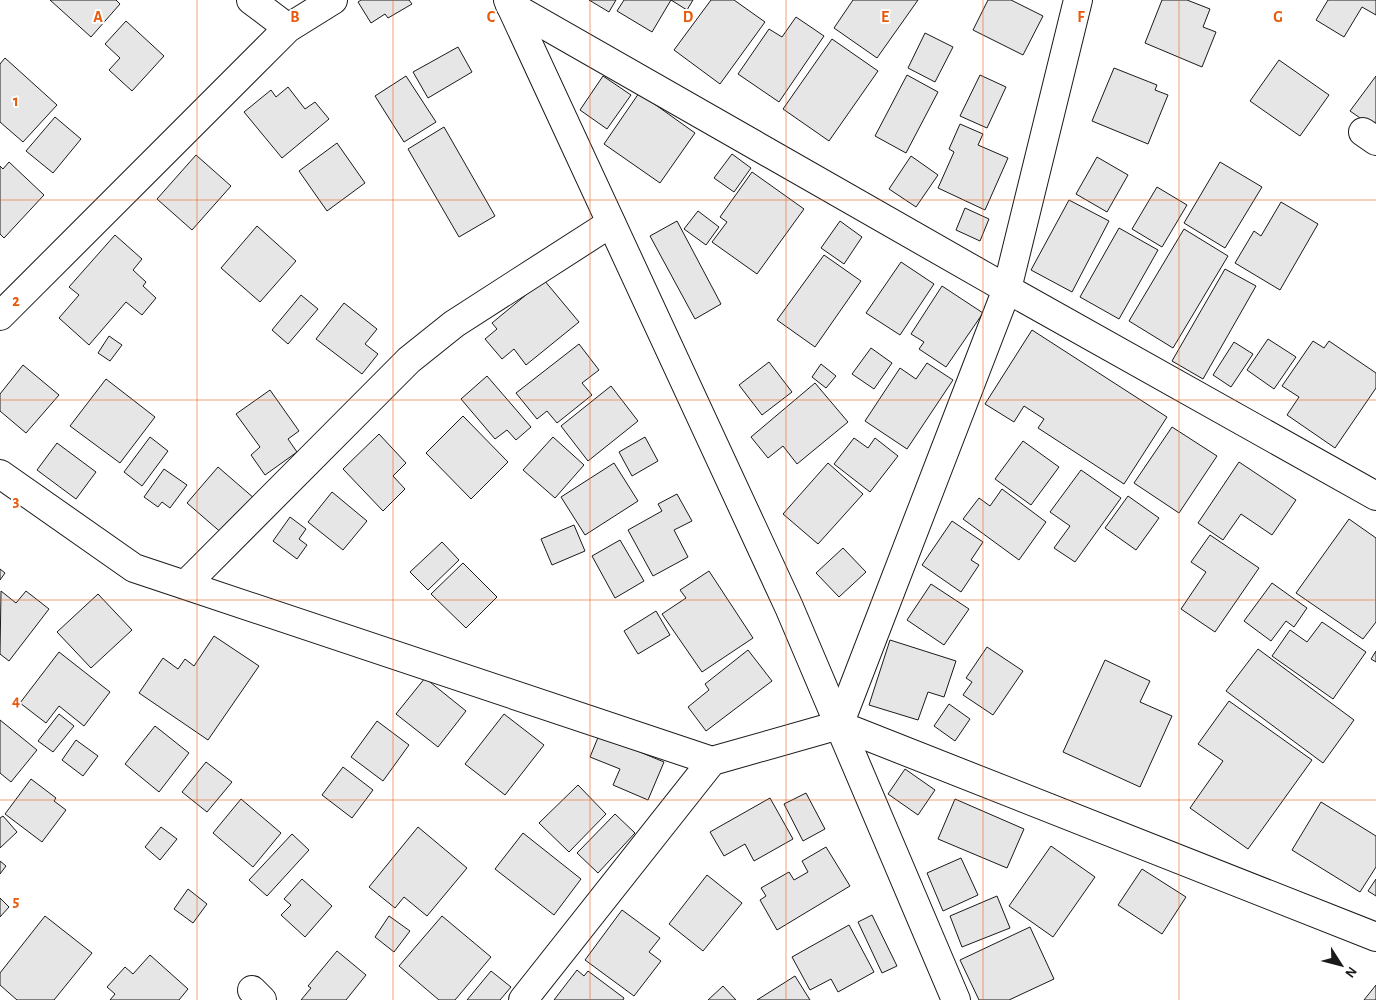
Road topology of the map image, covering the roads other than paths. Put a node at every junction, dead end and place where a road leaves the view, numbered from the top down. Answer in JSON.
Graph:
{"nodes":[{"id":1,"x":251,"y":0,"type":"edge"},
{"id":2,"x":333,"y":0,"type":"edge"},
{"id":3,"x":1078,"y":0,"type":"edge"},
{"id":4,"x":509,"y":3,"type":"edge"},
{"id":5,"x":288,"y":28,"type":"junction"},
{"id":6,"x":611,"y":223,"type":"junction"},
{"id":7,"x":1007,"y":289,"type":"junction"},
{"id":8,"x":0,"y":316,"type":"edge"},
{"id":9,"x":0,"y":474,"type":"edge"},
{"id":10,"x":1376,"y":496,"type":"edge"},
{"id":11,"x":185,"y":585,"type":"junction"},
{"id":12,"x":839,"y":725,"type":"junction"},
{"id":13,"x":712,"y":761,"type":"junction"},
{"id":14,"x":1376,"y":936,"type":"edge"},
{"id":15,"x":523,"y":1000,"type":"edge"},
{"id":16,"x":956,"y":1000,"type":"edge"}],
"edges":[{"from":1,"to":5,"type":"main road"},
{"from":2,"to":5,"type":"main road"},
{"from":3,"to":7,"type":"main road"},
{"from":4,"to":6,"type":"main road"},
{"from":4,"to":7,"type":"main road"},
{"from":5,"to":8,"type":"main road"},
{"from":6,"to":11,"type":"main road"},
{"from":6,"to":12,"type":"main road"},
{"from":7,"to":10,"type":"main road"},
{"from":7,"to":12,"type":"main road"},
{"from":9,"to":11,"type":"main road"},
{"from":11,"to":13,"type":"main road"},
{"from":12,"to":13,"type":"main road"},
{"from":12,"to":14,"type":"main road"},
{"from":12,"to":16,"type":"main road"},
{"from":13,"to":15,"type":"main road"}]}
